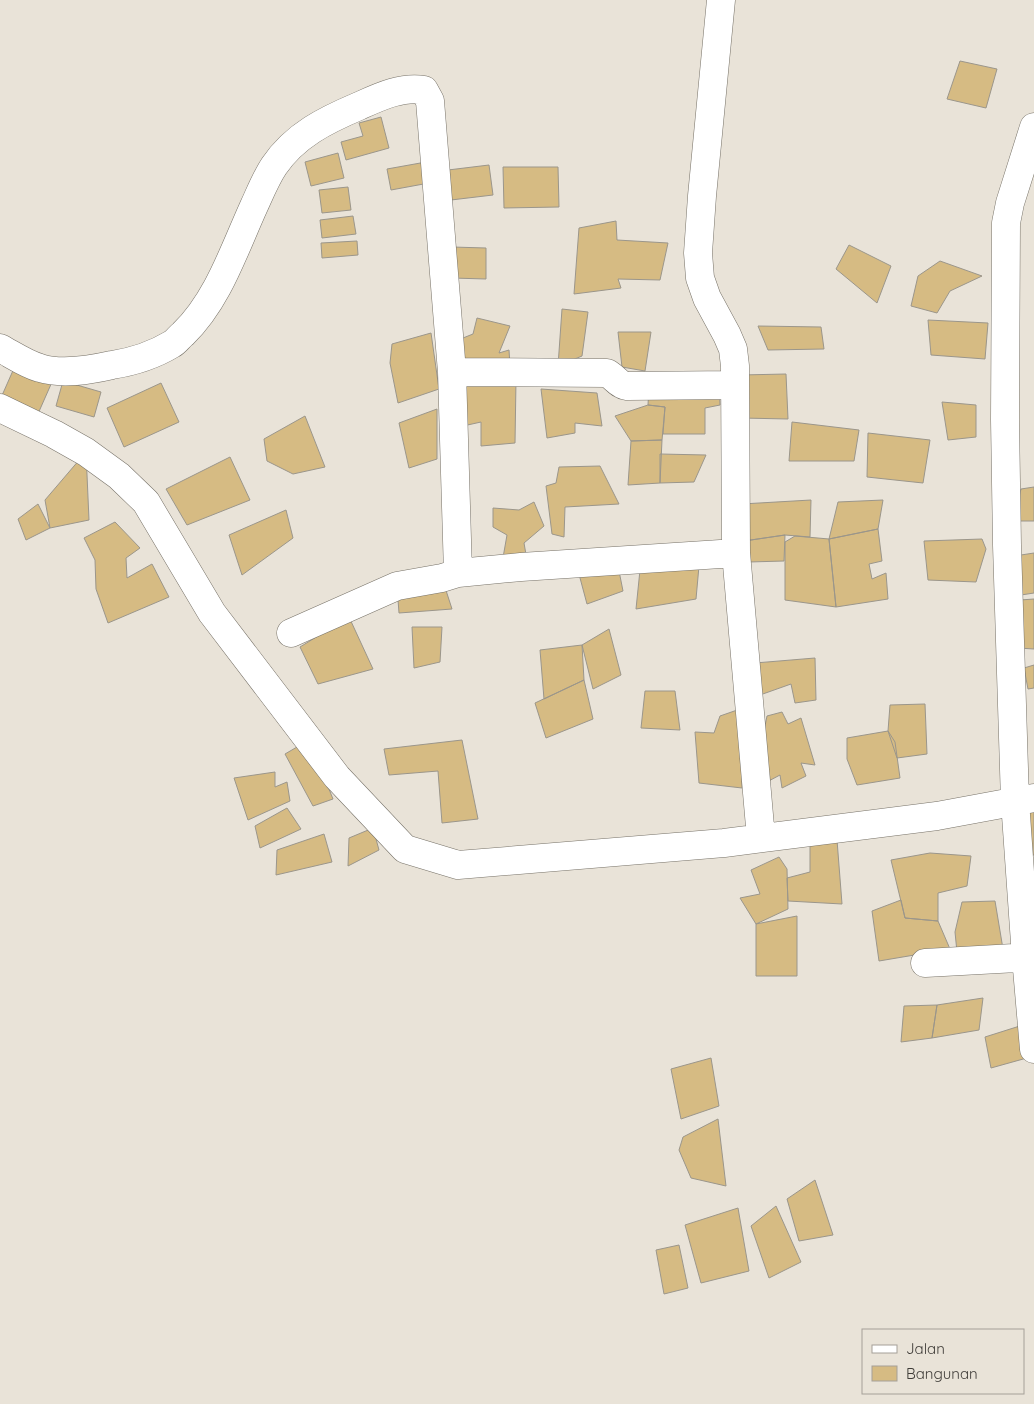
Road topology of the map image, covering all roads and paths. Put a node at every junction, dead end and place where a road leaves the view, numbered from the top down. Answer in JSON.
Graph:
{"nodes":[{"id":1,"x":721,"y":0,"type":"edge"},
{"id":2,"x":1034,"y":128,"type":"edge"},
{"id":3,"x":0,"y":348,"type":"edge"},
{"id":4,"x":452,"y":372,"type":"junction"},
{"id":5,"x":735,"y":385,"type":"junction"},
{"id":6,"x":0,"y":408,"type":"edge"},
{"id":7,"x":736,"y":553,"type":"junction"},
{"id":8,"x":458,"y":573,"type":"junction"},
{"id":9,"x":291,"y":633,"type":"dead end"},
{"id":10,"x":1024,"y":800,"type":"edge"},
{"id":11,"x":761,"y":838,"type":"junction"},
{"id":12,"x":1030,"y":957,"type":"edge"},
{"id":13,"x":925,"y":963,"type":"dead end"},
{"id":14,"x":1034,"y":1049,"type":"edge"}],
"edges":[{"from":1,"to":5,"type":"street"},
{"from":2,"to":10,"type":"street"},
{"from":3,"to":4,"type":"street"},
{"from":4,"to":5,"type":"street"},
{"from":4,"to":8,"type":"street"},
{"from":5,"to":7,"type":"street"},
{"from":6,"to":11,"type":"street"},
{"from":7,"to":8,"type":"street"},
{"from":7,"to":11,"type":"street"},
{"from":8,"to":9,"type":"street"},
{"from":10,"to":11,"type":"street"},
{"from":10,"to":12,"type":"street"},
{"from":12,"to":13,"type":"street"},
{"from":12,"to":14,"type":"street"}]}
